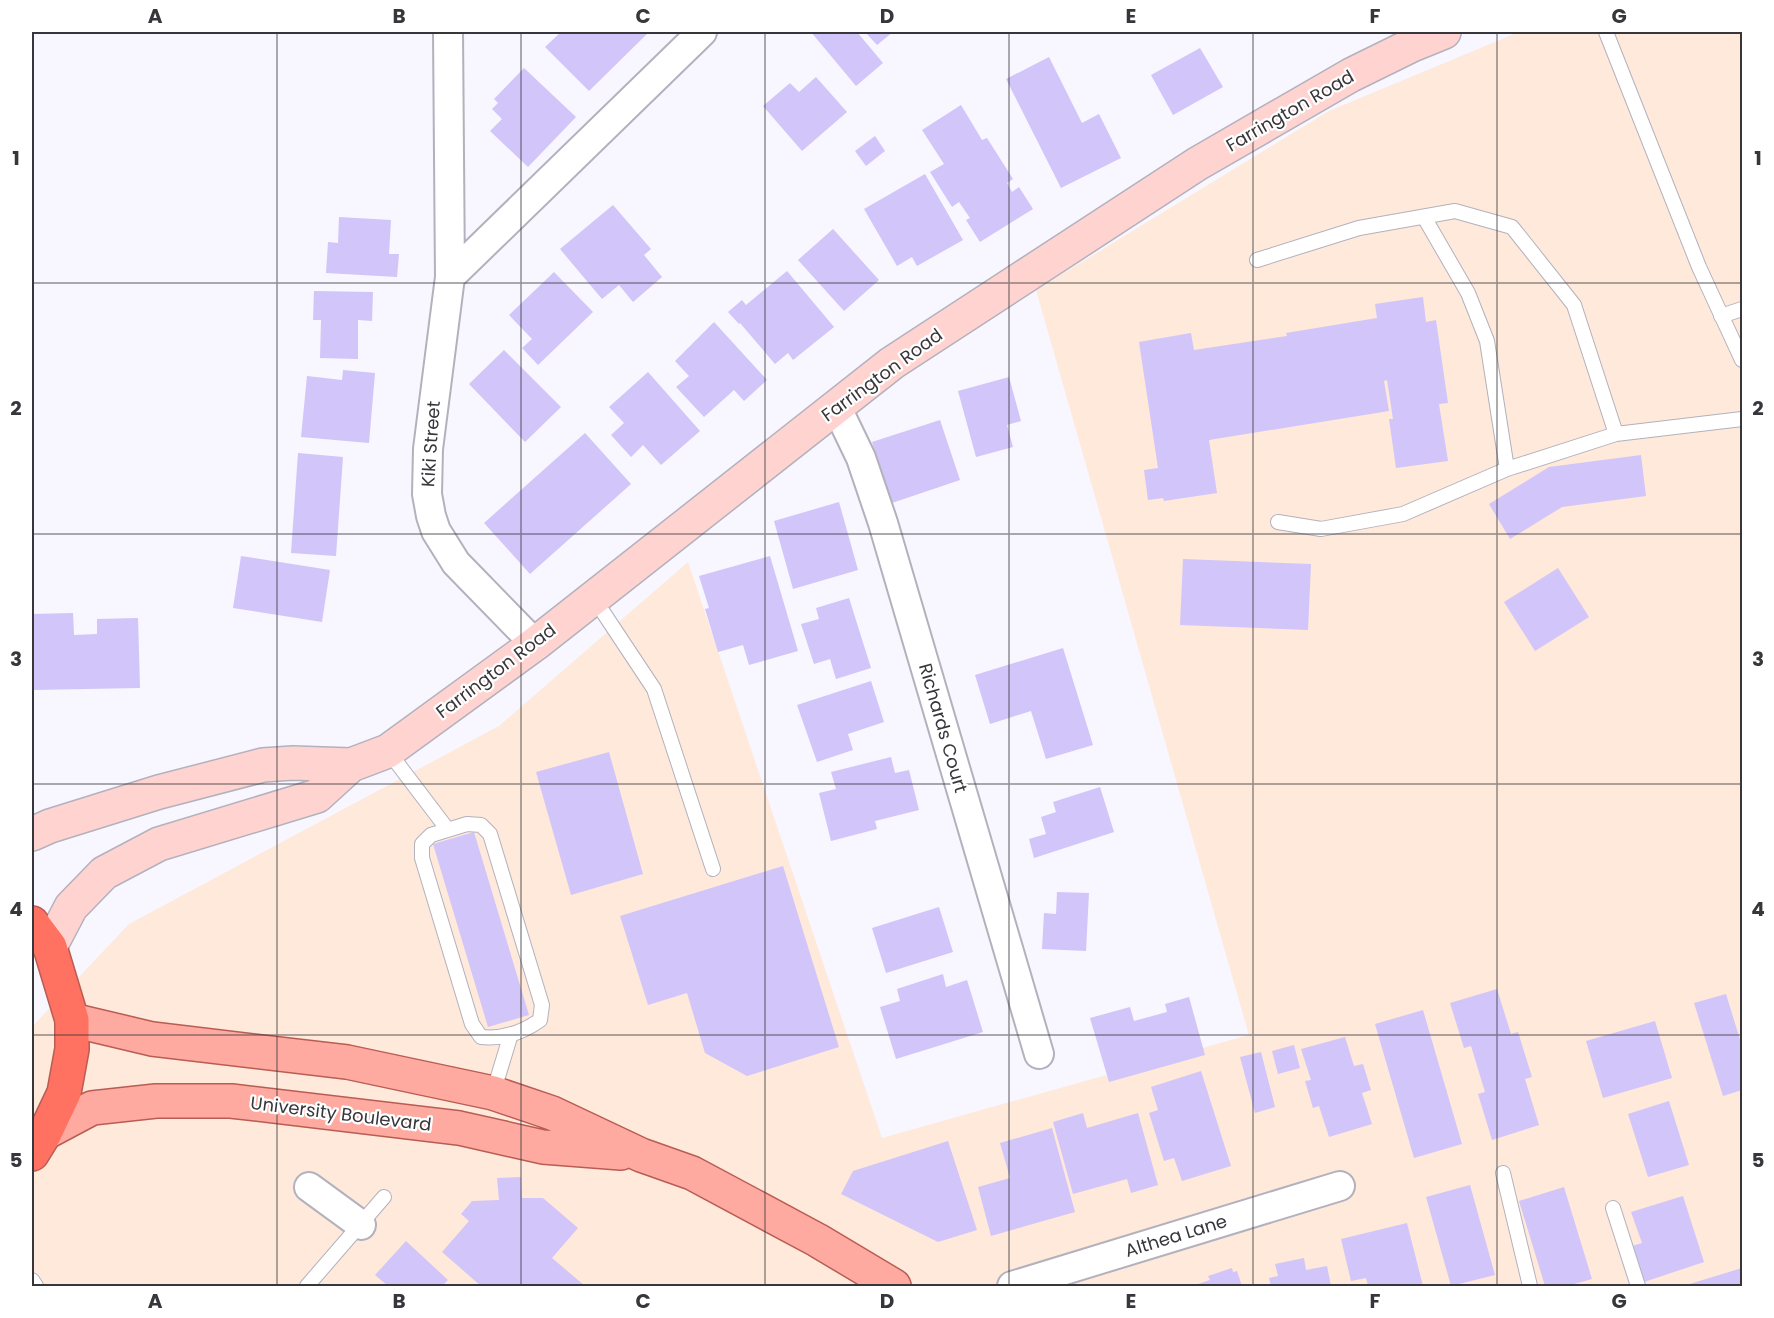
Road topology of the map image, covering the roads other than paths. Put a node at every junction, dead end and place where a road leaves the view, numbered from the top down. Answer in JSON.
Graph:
{"nodes":[{"id":1,"x":448,"y":32,"type":"edge"},
{"id":2,"x":702,"y":32,"type":"edge"},
{"id":3,"x":1444,"y":32,"type":"edge"},
{"id":4,"x":1606,"y":32,"type":"edge"},
{"id":5,"x":1424,"y":217,"type":"junction"},
{"id":6,"x":1257,"y":260,"type":"dead end"},
{"id":7,"x":450,"y":277,"type":"junction"},
{"id":8,"x":1743,"y":309,"type":"edge"},
{"id":9,"x":1722,"y":316,"type":"junction"},
{"id":10,"x":1743,"y":360,"type":"edge"},
{"id":11,"x":836,"y":406,"type":"junction"},
{"id":12,"x":1743,"y":419,"type":"edge"},
{"id":13,"x":1616,"y":434,"type":"junction"},
{"id":14,"x":1507,"y":469,"type":"junction"},
{"id":15,"x":1278,"y":522,"type":"dead end"},
{"id":16,"x":593,"y":597,"type":"junction"},
{"id":17,"x":535,"y":644,"type":"junction"},
{"id":18,"x":387,"y":751,"type":"junction"},
{"id":19,"x":351,"y":765,"type":"junction"},
{"id":20,"x":448,"y":830,"type":"junction"},
{"id":21,"x":32,"y":834,"type":"edge"},
{"id":22,"x":714,"y":869,"type":"dead end"},
{"id":23,"x":41,"y":935,"type":"edge"},
{"id":24,"x":72,"y":1020,"type":"junction"},
{"id":25,"x":511,"y":1034,"type":"junction"},
{"id":26,"x":1039,"y":1054,"type":"dead end"},
{"id":27,"x":493,"y":1092,"type":"junction"},
{"id":28,"x":38,"y":1144,"type":"edge"},
{"id":29,"x":640,"y":1155,"type":"junction"},
{"id":30,"x":1503,"y":1173,"type":"dead end"},
{"id":31,"x":1340,"y":1186,"type":"dead end"},
{"id":32,"x":309,"y":1187,"type":"dead end"},
{"id":33,"x":384,"y":1197,"type":"dead end"},
{"id":34,"x":1613,"y":1208,"type":"dead end"},
{"id":35,"x":360,"y":1225,"type":"junction"},
{"id":36,"x":32,"y":1280,"type":"edge"},
{"id":37,"x":36,"y":1287,"type":"edge"},
{"id":38,"x":307,"y":1287,"type":"edge"},
{"id":39,"x":894,"y":1287,"type":"edge"},
{"id":40,"x":1012,"y":1287,"type":"edge"},
{"id":41,"x":1530,"y":1287,"type":"edge"},
{"id":42,"x":1638,"y":1287,"type":"edge"}],
"edges":[{"from":1,"to":7,"type":"street","name":"Kiki Street"},
{"from":2,"to":7,"type":"street"},
{"from":3,"to":11,"type":"street","name":"Farrington Road"},
{"from":4,"to":9,"type":"lane"},
{"from":5,"to":6,"type":"lane"},
{"from":5,"to":13,"type":"lane"},
{"from":5,"to":14,"type":"lane"},
{"from":7,"to":17,"type":"street","name":"Kiki Street"},
{"from":8,"to":9,"type":"lane"},
{"from":9,"to":10,"type":"lane"},
{"from":11,"to":16,"type":"street","name":"Farrington Road"},
{"from":11,"to":26,"type":"street","name":"Richards Court"},
{"from":12,"to":13,"type":"lane"},
{"from":13,"to":14,"type":"lane"},
{"from":14,"to":15,"type":"lane"},
{"from":16,"to":17,"type":"street","name":"Farrington Road"},
{"from":16,"to":22,"type":"lane"},
{"from":17,"to":18,"type":"street","name":"Farrington Road"},
{"from":18,"to":19,"type":"street","name":"Farrington Road"},
{"from":18,"to":20,"type":"lane"},
{"from":19,"to":21,"type":"street","name":"Farrington Road"},
{"from":19,"to":23,"type":"street","name":"Farrington Road"},
{"from":20,"to":25,"type":"lane"},
{"from":20,"to":25,"type":"lane"},
{"from":23,"to":24,"type":"highway"},
{"from":24,"to":27,"type":"main road","name":"University Boulevard"},
{"from":24,"to":28,"type":"highway"},
{"from":25,"to":27,"type":"lane"},
{"from":27,"to":29,"type":"main road","name":"University Boulevard"},
{"from":28,"to":29,"type":"main road","name":"University Boulevard"},
{"from":29,"to":39,"type":"main road","name":"University Boulevard"},
{"from":30,"to":41,"type":"lane"},
{"from":31,"to":40,"type":"street","name":"Althea Lane"},
{"from":32,"to":35,"type":"street"},
{"from":33,"to":35,"type":"lane"},
{"from":34,"to":42,"type":"lane"},
{"from":35,"to":38,"type":"lane"},
{"from":36,"to":37,"type":"lane"}]}
